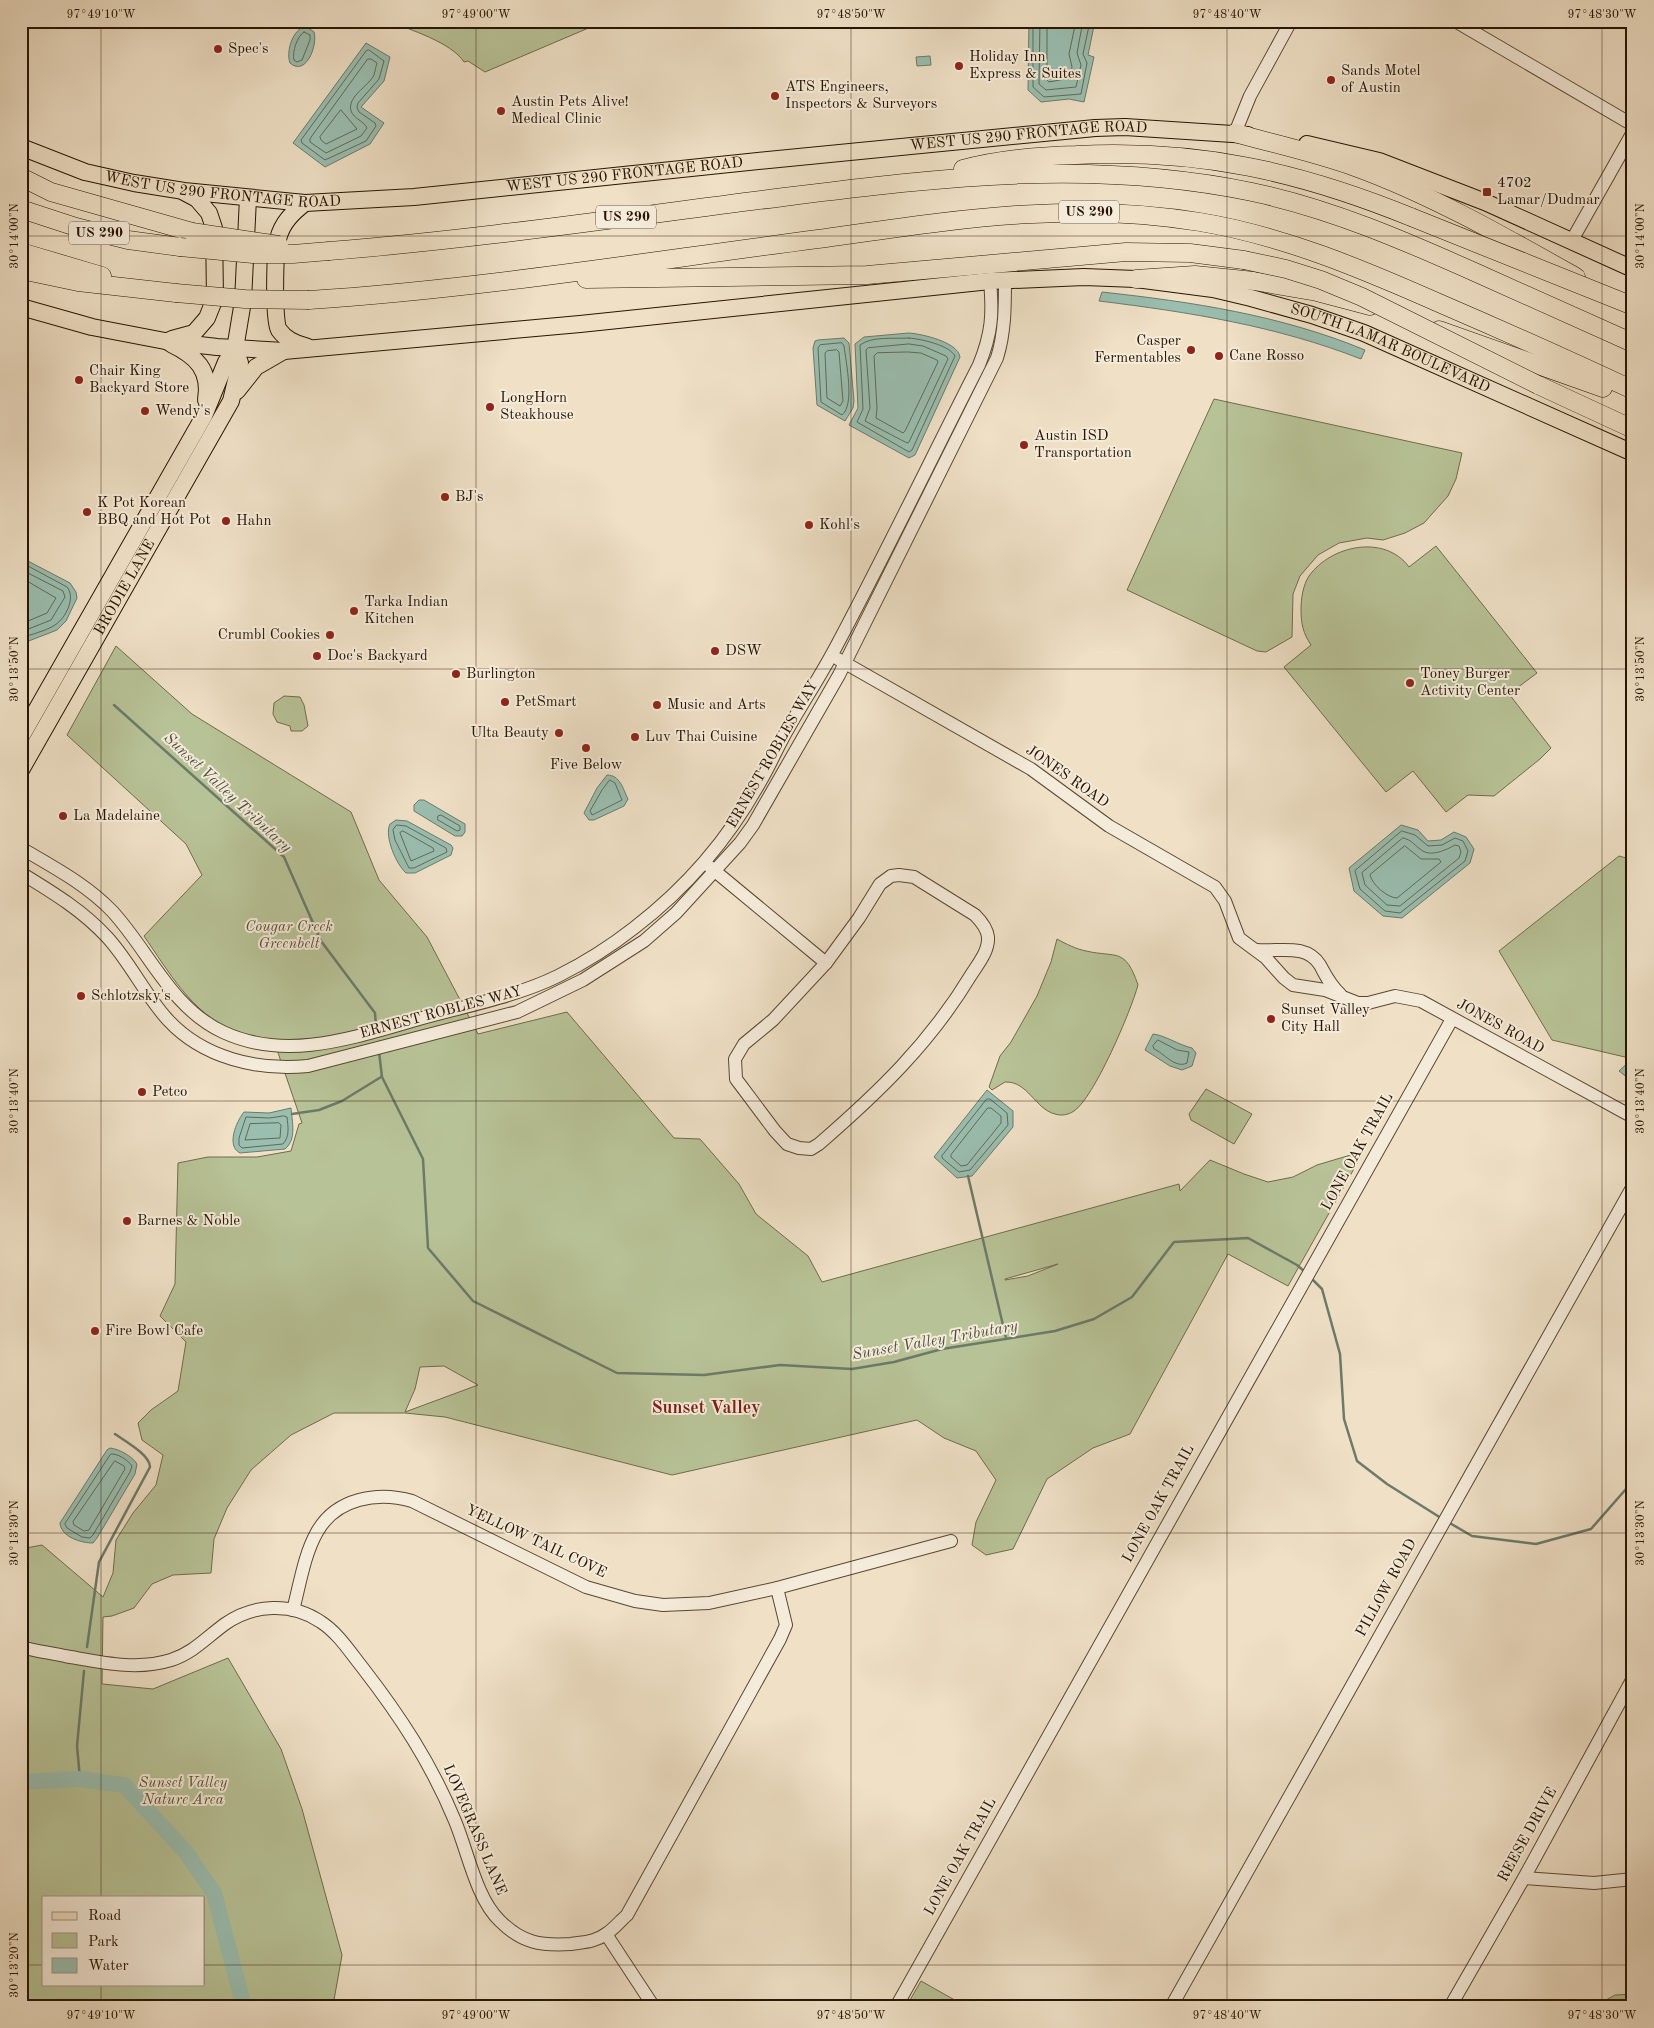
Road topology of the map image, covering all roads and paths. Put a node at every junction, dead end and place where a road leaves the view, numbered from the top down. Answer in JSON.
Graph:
{"nodes":[{"id":1,"x":1291,"y":21,"type":"edge"},
{"id":2,"x":1455,"y":21,"type":"edge"},
{"id":3,"x":1633,"y":125,"type":"edge"},
{"id":4,"x":1633,"y":132,"type":"edge"},
{"id":5,"x":1235,"y":133,"type":"junction"},
{"id":6,"x":21,"y":147,"type":"edge"},
{"id":7,"x":21,"y":177,"type":"edge"},
{"id":8,"x":922,"y":180,"type":"junction"},
{"id":9,"x":184,"y":192,"type":"junction"},
{"id":10,"x":248,"y":198,"type":"junction"},
{"id":11,"x":305,"y":203,"type":"junction"},
{"id":12,"x":21,"y":209,"type":"edge"},
{"id":13,"x":1572,"y":242,"type":"junction"},
{"id":14,"x":329,"y":251,"type":"junction"},
{"id":15,"x":21,"y":252,"type":"edge"},
{"id":16,"x":1633,"y":269,"type":"edge"},
{"id":17,"x":21,"y":270,"type":"edge"},
{"id":18,"x":516,"y":279,"type":"junction"},
{"id":19,"x":1136,"y":279,"type":"junction"},
{"id":20,"x":997,"y":280,"type":"junction"},
{"id":21,"x":144,"y":288,"type":"junction"},
{"id":22,"x":21,"y":307,"type":"edge"},
{"id":23,"x":1633,"y":308,"type":"edge"},
{"id":24,"x":165,"y":340,"type":"junction"},
{"id":25,"x":1633,"y":343,"type":"edge"},
{"id":26,"x":235,"y":349,"type":"junction"},
{"id":27,"x":316,"y":349,"type":"junction"},
{"id":28,"x":284,"y":351,"type":"junction"},
{"id":29,"x":1633,"y":390,"type":"edge"},
{"id":30,"x":1633,"y":399,"type":"edge"},
{"id":31,"x":231,"y":401,"type":"junction"},
{"id":32,"x":204,"y":416,"type":"junction"},
{"id":33,"x":1633,"y":429,"type":"edge"},
{"id":34,"x":1633,"y":453,"type":"edge"},
{"id":35,"x":894,"y":533,"type":"junction"},
{"id":36,"x":907,"y":539,"type":"junction"},
{"id":37,"x":104,"y":591,"type":"junction"},
{"id":38,"x":855,"y":609,"type":"junction"},
{"id":39,"x":868,"y":616,"type":"junction"},
{"id":40,"x":831,"y":655,"type":"junction"},
{"id":41,"x":84,"y":660,"type":"junction"},
{"id":42,"x":844,"y":663,"type":"junction"},
{"id":43,"x":21,"y":737,"type":"edge"},
{"id":44,"x":21,"y":770,"type":"edge"},
{"id":45,"x":21,"y":848,"type":"edge"},
{"id":46,"x":704,"y":862,"type":"junction"},
{"id":47,"x":715,"y":871,"type":"junction"},
{"id":48,"x":21,"y":873,"type":"edge"},
{"id":49,"x":1258,"y":950,"type":"junction"},
{"id":50,"x":826,"y":962,"type":"junction"},
{"id":51,"x":1346,"y":999,"type":"junction"},
{"id":52,"x":1452,"y":1018,"type":"junction"},
{"id":53,"x":1633,"y":1117,"type":"edge"},
{"id":54,"x":1633,"y":1186,"type":"edge"},
{"id":55,"x":952,"y":1541,"type":"dead end"},
{"id":56,"x":777,"y":1588,"type":"junction"},
{"id":57,"x":293,"y":1610,"type":"junction"},
{"id":58,"x":21,"y":1647,"type":"edge"},
{"id":59,"x":1633,"y":1678,"type":"edge"},
{"id":60,"x":1524,"y":1878,"type":"junction"},
{"id":61,"x":1633,"y":1879,"type":"edge"},
{"id":62,"x":606,"y":1934,"type":"junction"},
{"id":63,"x":654,"y":2007,"type":"edge"},
{"id":64,"x":896,"y":2007,"type":"edge"},
{"id":65,"x":1171,"y":2007,"type":"edge"},
{"id":66,"x":1450,"y":2007,"type":"edge"}],
"edges":[{"from":1,"to":5,"type":"street"},
{"from":2,"to":3,"type":"street"},
{"from":4,"to":13,"type":"street"},
{"from":5,"to":11,"type":"main road","name":"WEST US 290 FRONTAGE ROAD"},
{"from":5,"to":13,"type":"main road"},
{"from":5,"to":23,"type":"highway"},
{"from":6,"to":9,"type":"main road","name":"WEST US 290 FRONTAGE ROAD"},
{"from":7,"to":14,"type":"highway","bridge":true},
{"from":8,"to":14,"type":"highway","number":"US 290"},
{"from":8,"to":23,"type":"highway","bridge":true},
{"from":8,"to":25,"type":"highway","number":"US 290"},
{"from":9,"to":10,"type":"main road","name":"WEST US 290 FRONTAGE ROAD"},
{"from":9,"to":24,"type":"main road"},
{"from":10,"to":11,"type":"main road","name":"WEST US 290 FRONTAGE ROAD"},
{"from":10,"to":26,"type":"main road","name":"BRODIE LANE"},
{"from":11,"to":27,"type":"main road"},
{"from":12,"to":14,"type":"highway","number":"US 290","bridge":true},
{"from":13,"to":16,"type":"main road"},
{"from":15,"to":21,"type":"highway","number":"US 290"},
{"from":17,"to":21,"type":"highway"},
{"from":18,"to":21,"type":"highway","number":"US 290","bridge":true},
{"from":18,"to":29,"type":"highway","number":"US 290"},
{"from":18,"to":33,"type":"highway","bridge":true},
{"from":19,"to":20,"type":"main road"},
{"from":19,"to":30,"type":"highway"},
{"from":19,"to":34,"type":"main road","name":"SOUTH LAMAR BOULEVARD"},
{"from":20,"to":27,"type":"main road"},
{"from":20,"to":35,"type":"street","name":"ERNEST ROBLES WAY"},
{"from":20,"to":36,"type":"street","name":"ERNEST ROBLES WAY"},
{"from":22,"to":24,"type":"main road"},
{"from":24,"to":26,"type":"main road"},
{"from":24,"to":32,"type":"main road"},
{"from":26,"to":28,"type":"main road"},
{"from":26,"to":31,"type":"main road","name":"BRODIE LANE"},
{"from":26,"to":32,"type":"main road","name":"BRODIE LANE"},
{"from":27,"to":28,"type":"main road"},
{"from":28,"to":31,"type":"main road"},
{"from":31,"to":41,"type":"main road","name":"BRODIE LANE"},
{"from":32,"to":37,"type":"main road","name":"BRODIE LANE"},
{"from":35,"to":36,"type":"street"},
{"from":35,"to":38,"type":"street","name":"ERNEST ROBLES WAY"},
{"from":36,"to":39,"type":"street","name":"ERNEST ROBLES WAY"},
{"from":37,"to":41,"type":"main road"},
{"from":37,"to":43,"type":"main road","name":"BRODIE LANE"},
{"from":38,"to":39,"type":"street"},
{"from":38,"to":40,"type":"street","name":"ERNEST ROBLES WAY"},
{"from":39,"to":42,"type":"street","name":"ERNEST ROBLES WAY"},
{"from":40,"to":42,"type":"street","name":"JONES ROAD"},
{"from":40,"to":46,"type":"street","name":"ERNEST ROBLES WAY"},
{"from":41,"to":44,"type":"main road","name":"BRODIE LANE"},
{"from":42,"to":47,"type":"street","name":"ERNEST ROBLES WAY"},
{"from":42,"to":49,"type":"street","name":"JONES ROAD"},
{"from":45,"to":46,"type":"street","name":"ERNEST ROBLES WAY"},
{"from":46,"to":47,"type":"street"},
{"from":47,"to":48,"type":"street","name":"ERNEST ROBLES WAY"},
{"from":47,"to":50,"type":"street"},
{"from":49,"to":51,"type":"street","name":"JONES ROAD"},
{"from":49,"to":51,"type":"street"},
{"from":50,"to":50,"type":"street"},
{"from":51,"to":52,"type":"street","name":"JONES ROAD"},
{"from":52,"to":53,"type":"street","name":"JONES ROAD"},
{"from":52,"to":64,"type":"street","name":"LONE OAK TRAIL"},
{"from":54,"to":65,"type":"street","name":"PILLOW ROAD"},
{"from":55,"to":56,"type":"street","name":"YELLOW TAIL COVE"},
{"from":56,"to":57,"type":"street","name":"YELLOW TAIL COVE"},
{"from":56,"to":62,"type":"street","name":"LOVEGRASS LANE"},
{"from":57,"to":58,"type":"street","name":"LOVEGRASS LANE"},
{"from":57,"to":62,"type":"street","name":"LOVEGRASS LANE"},
{"from":59,"to":60,"type":"street","name":"REESE DRIVE"},
{"from":60,"to":61,"type":"street"},
{"from":60,"to":66,"type":"street","name":"REESE DRIVE"},
{"from":62,"to":63,"type":"street"}]}
